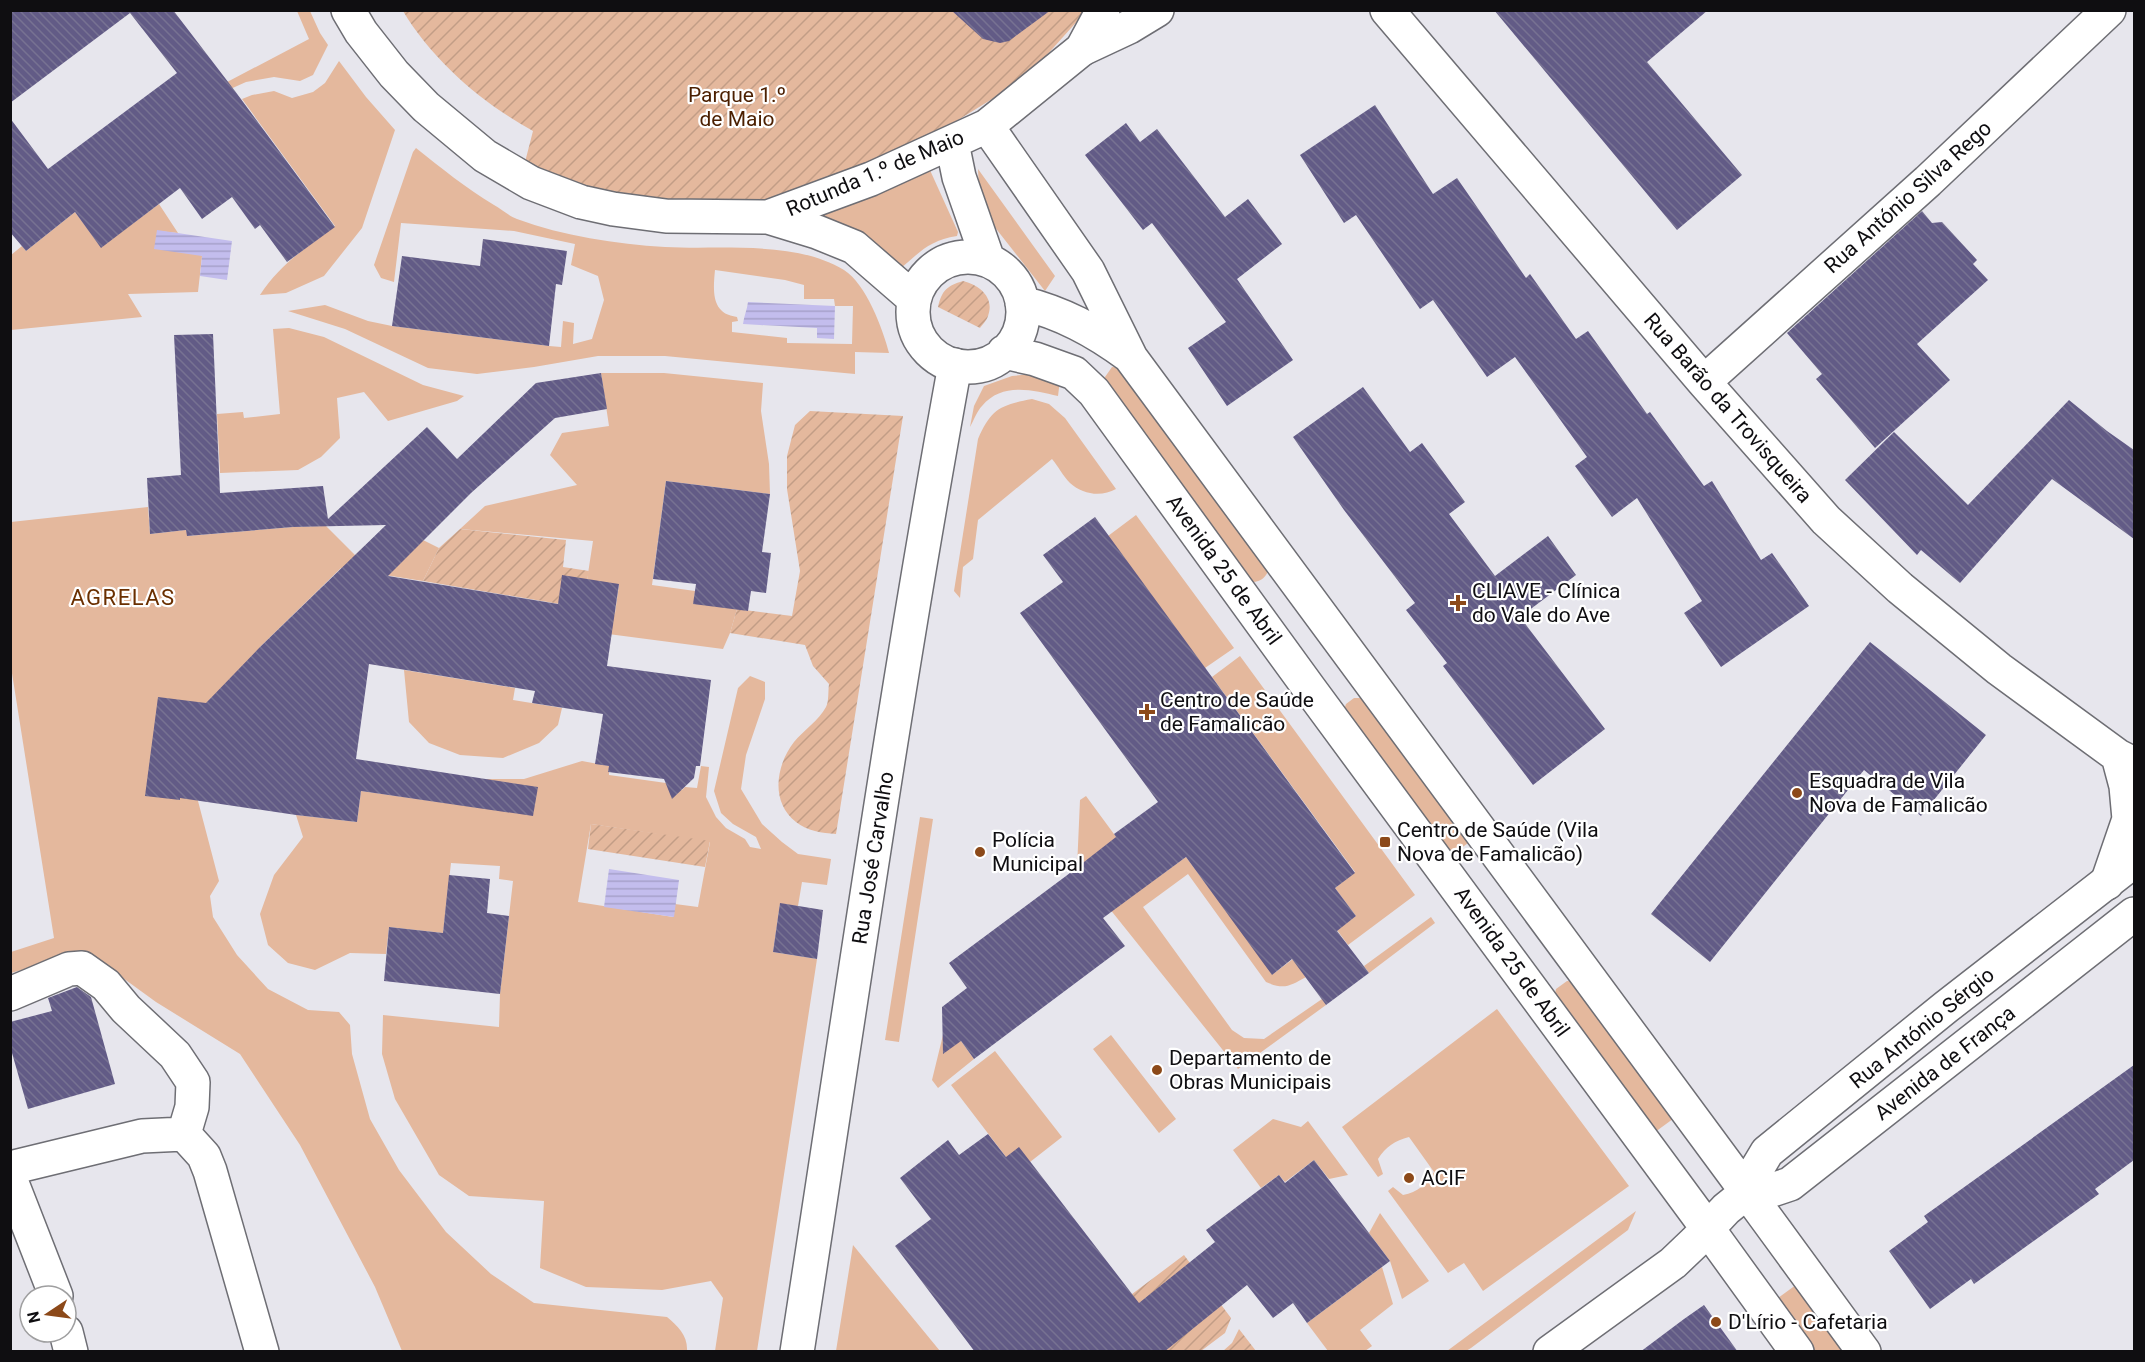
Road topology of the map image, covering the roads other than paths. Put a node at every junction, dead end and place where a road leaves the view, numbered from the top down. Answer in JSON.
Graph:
{"nodes":[{"id":1,"x":348,"y":10,"type":"edge"},
{"id":2,"x":1103,"y":10,"type":"edge"},
{"id":3,"x":1157,"y":10,"type":"edge"},
{"id":4,"x":1387,"y":10,"type":"edge"},
{"id":5,"x":2109,"y":10,"type":"edge"},
{"id":6,"x":1082,"y":50,"type":"junction"},
{"id":7,"x":987,"y":126,"type":"junction"},
{"id":8,"x":952,"y":143,"type":"junction"},
{"id":9,"x":768,"y":217,"type":"junction"},
{"id":10,"x":988,"y":261,"type":"junction"},
{"id":11,"x":914,"y":299,"type":"junction"},
{"id":12,"x":1022,"y":303,"type":"junction"},
{"id":13,"x":1004,"y":352,"type":"junction"},
{"id":14,"x":1131,"y":358,"type":"junction"},
{"id":15,"x":955,"y":365,"type":"junction"},
{"id":16,"x":1704,"y":382,"type":"junction"},
{"id":17,"x":1298,"y":585,"type":"junction"},
{"id":18,"x":1257,"y":616,"type":"junction"},
{"id":19,"x":1351,"y":656,"type":"junction"},
{"id":20,"x":1309,"y":688,"type":"junction"},
{"id":21,"x":2126,"y":760,"type":"edge"},
{"id":22,"x":2134,"y":861,"type":"edge"},
{"id":23,"x":2107,"y":883,"type":"junction"},
{"id":24,"x":1520,"y":886,"type":"junction"},
{"id":25,"x":2134,"y":914,"type":"edge"},
{"id":26,"x":1479,"y":918,"type":"junction"},
{"id":27,"x":1567,"y":950,"type":"junction"},
{"id":28,"x":1525,"y":981,"type":"junction"},
{"id":29,"x":10,"y":994,"type":"edge"},
{"id":30,"x":183,"y":1134,"type":"junction"},
{"id":31,"x":1708,"y":1141,"type":"junction"},
{"id":32,"x":1767,"y":1152,"type":"junction"},
{"id":33,"x":10,"y":1168,"type":"edge"},
{"id":34,"x":10,"y":1178,"type":"edge"},
{"id":35,"x":1790,"y":1184,"type":"junction"},
{"id":36,"x":1727,"y":1210,"type":"junction"},
{"id":37,"x":1779,"y":1235,"type":"junction"},
{"id":38,"x":51,"y":1284,"type":"edge"},
{"id":39,"x":262,"y":1352,"type":"edge"},
{"id":40,"x":796,"y":1352,"type":"edge"},
{"id":41,"x":1550,"y":1352,"type":"edge"},
{"id":42,"x":1797,"y":1352,"type":"edge"},
{"id":43,"x":1864,"y":1352,"type":"edge"}],
"edges":[{"from":1,"to":9,"type":"main road","name":"Rotunda 1.º de Maio"},
{"from":2,"to":6,"type":"main road","name":"Rotunda 1.º de Maio"},
{"from":3,"to":6,"type":"main road"},
{"from":4,"to":16,"type":"main road","name":"Rua Barão da Trovisqueira"},
{"from":5,"to":16,"type":"main road","name":"Rua António Silva Rego"},
{"from":6,"to":7,"type":"main road","name":"Rotunda 1.º de Maio"},
{"from":7,"to":8,"type":"main road","name":"Rotunda 1.º de Maio"},
{"from":7,"to":14,"type":"main road","name":"Avenida 25 de Abril"},
{"from":8,"to":9,"type":"main road","name":"Rotunda 1.º de Maio"},
{"from":8,"to":10,"type":"main road"},
{"from":9,"to":11,"type":"main road"},
{"from":10,"to":11,"type":"main road"},
{"from":10,"to":12,"type":"main road"},
{"from":11,"to":15,"type":"main road"},
{"from":12,"to":13,"type":"main road"},
{"from":12,"to":14,"type":"main road","name":"Avenida 25 de Abril"},
{"from":13,"to":15,"type":"main road"},
{"from":13,"to":18,"type":"main road","name":"Avenida 25 de Abril"},
{"from":14,"to":17,"type":"main road","name":"Avenida 25 de Abril"},
{"from":15,"to":40,"type":"main road","name":"Rua José Carvalho"},
{"from":16,"to":21,"type":"main road","name":"Rua Barão da Trovisqueira"},
{"from":17,"to":18,"type":"main road"},
{"from":17,"to":19,"type":"main road","name":"Avenida 25 de Abril"},
{"from":18,"to":20,"type":"main road","name":"Avenida 25 de Abril"},
{"from":19,"to":20,"type":"main road"},
{"from":19,"to":24,"type":"main road","name":"Avenida 25 de Abril"},
{"from":20,"to":26,"type":"main road","name":"Avenida 25 de Abril"},
{"from":21,"to":23,"type":"main road","name":"Rua Barão da Trovisqueira"},
{"from":22,"to":23,"type":"main road","name":"Rua António Sérgio"},
{"from":23,"to":32,"type":"main road","name":"Rua António Sérgio"},
{"from":24,"to":26,"type":"main road"},
{"from":24,"to":27,"type":"main road","name":"Avenida 25 de Abril"},
{"from":25,"to":35,"type":"main road","name":"Avenida de França"},
{"from":26,"to":28,"type":"main road","name":"Avenida 25 de Abril"},
{"from":27,"to":28,"type":"main road"},
{"from":27,"to":31,"type":"main road","name":"Avenida 25 de Abril"},
{"from":28,"to":36,"type":"main road","name":"Avenida 25 de Abril"},
{"from":29,"to":30,"type":"main road"},
{"from":30,"to":33,"type":"main road"},
{"from":30,"to":39,"type":"main road"},
{"from":31,"to":32,"type":"main road"},
{"from":31,"to":36,"type":"main road","name":"Avenida 25 de Abril"},
{"from":32,"to":36,"type":"main road","name":"Rua António Sérgio"},
{"from":34,"to":38,"type":"main road"},
{"from":35,"to":36,"type":"main road","name":"Avenida de França"},
{"from":35,"to":37,"type":"main road"},
{"from":36,"to":37,"type":"main road","name":"Avenida 25 de Abril"},
{"from":36,"to":41,"type":"main road"},
{"from":36,"to":42,"type":"main road","name":"Avenida 25 de Abril"},
{"from":37,"to":43,"type":"main road","name":"Avenida 25 de Abril"}]}
